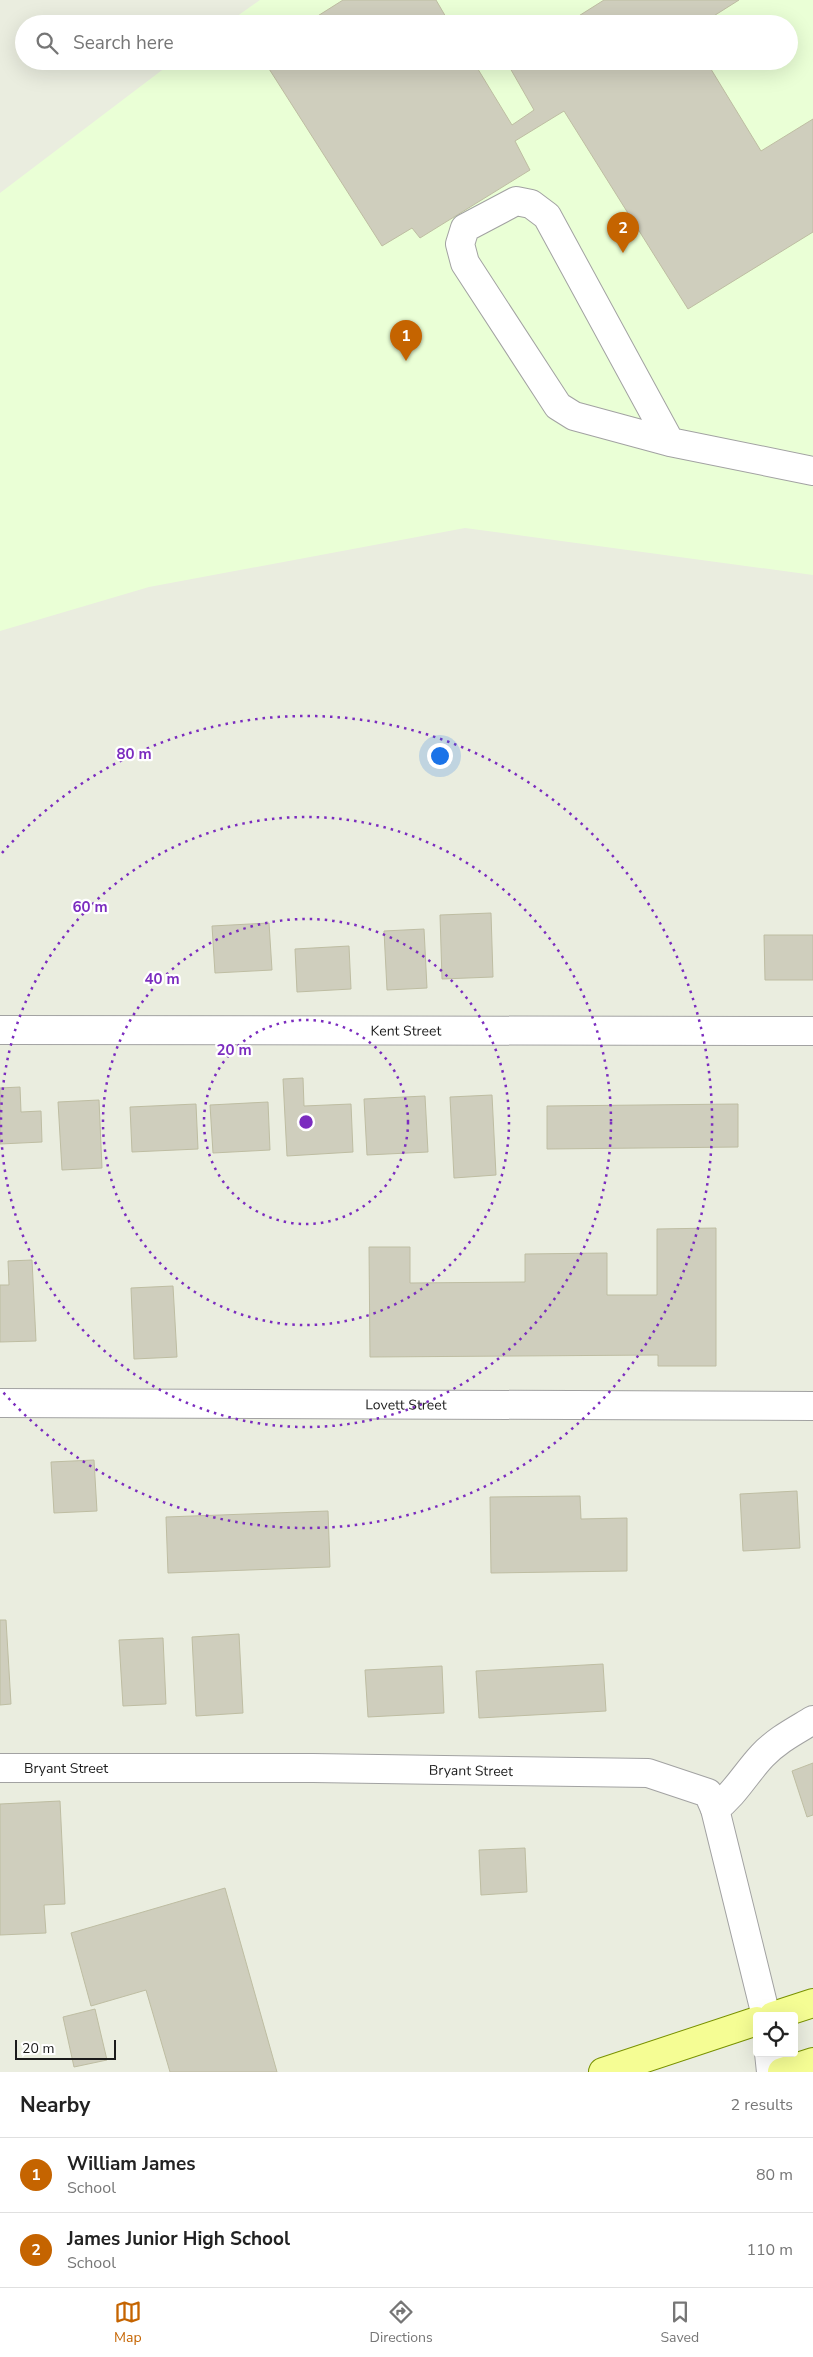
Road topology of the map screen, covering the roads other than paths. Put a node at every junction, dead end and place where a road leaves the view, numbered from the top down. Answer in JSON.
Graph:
{"nodes":[{"id":1,"x":670,"y":442,"type":"junction"},
{"id":2,"x":813,"y":472,"type":"edge"},
{"id":3,"x":0,"y":1030,"type":"edge"},
{"id":4,"x":813,"y":1031,"type":"edge"},
{"id":5,"x":0,"y":1404,"type":"edge"},
{"id":6,"x":813,"y":1406,"type":"edge"},
{"id":7,"x":813,"y":1720,"type":"edge"},
{"id":8,"x":0,"y":1768,"type":"edge"},
{"id":9,"x":715,"y":1809,"type":"junction"},
{"id":10,"x":813,"y":2003,"type":"edge"},
{"id":11,"x":765,"y":2012,"type":"edge"},
{"id":12,"x":786,"y":2012,"type":"edge"},
{"id":13,"x":753,"y":2022,"type":"edge"},
{"id":14,"x":769,"y":2057,"type":"edge"},
{"id":15,"x":813,"y":2062,"type":"edge"},
{"id":16,"x":603,"y":2072,"type":"edge"},
{"id":17,"x":771,"y":2072,"type":"edge"},
{"id":18,"x":782,"y":2072,"type":"edge"}],
"edges":[{"from":1,"to":1,"type":"street"},
{"from":1,"to":2,"type":"street"},
{"from":3,"to":4,"type":"street","name":"Kent Street"},
{"from":5,"to":6,"type":"street","name":"Lovett Street"},
{"from":7,"to":9,"type":"street"},
{"from":8,"to":9,"type":"street","name":"Bryant Street"},
{"from":9,"to":11,"type":"street","name":"Bryant Street"},
{"from":10,"to":12,"type":"main road"},
{"from":13,"to":16,"type":"main road"},
{"from":14,"to":17,"type":"street"},
{"from":15,"to":18,"type":"main road"}]}
